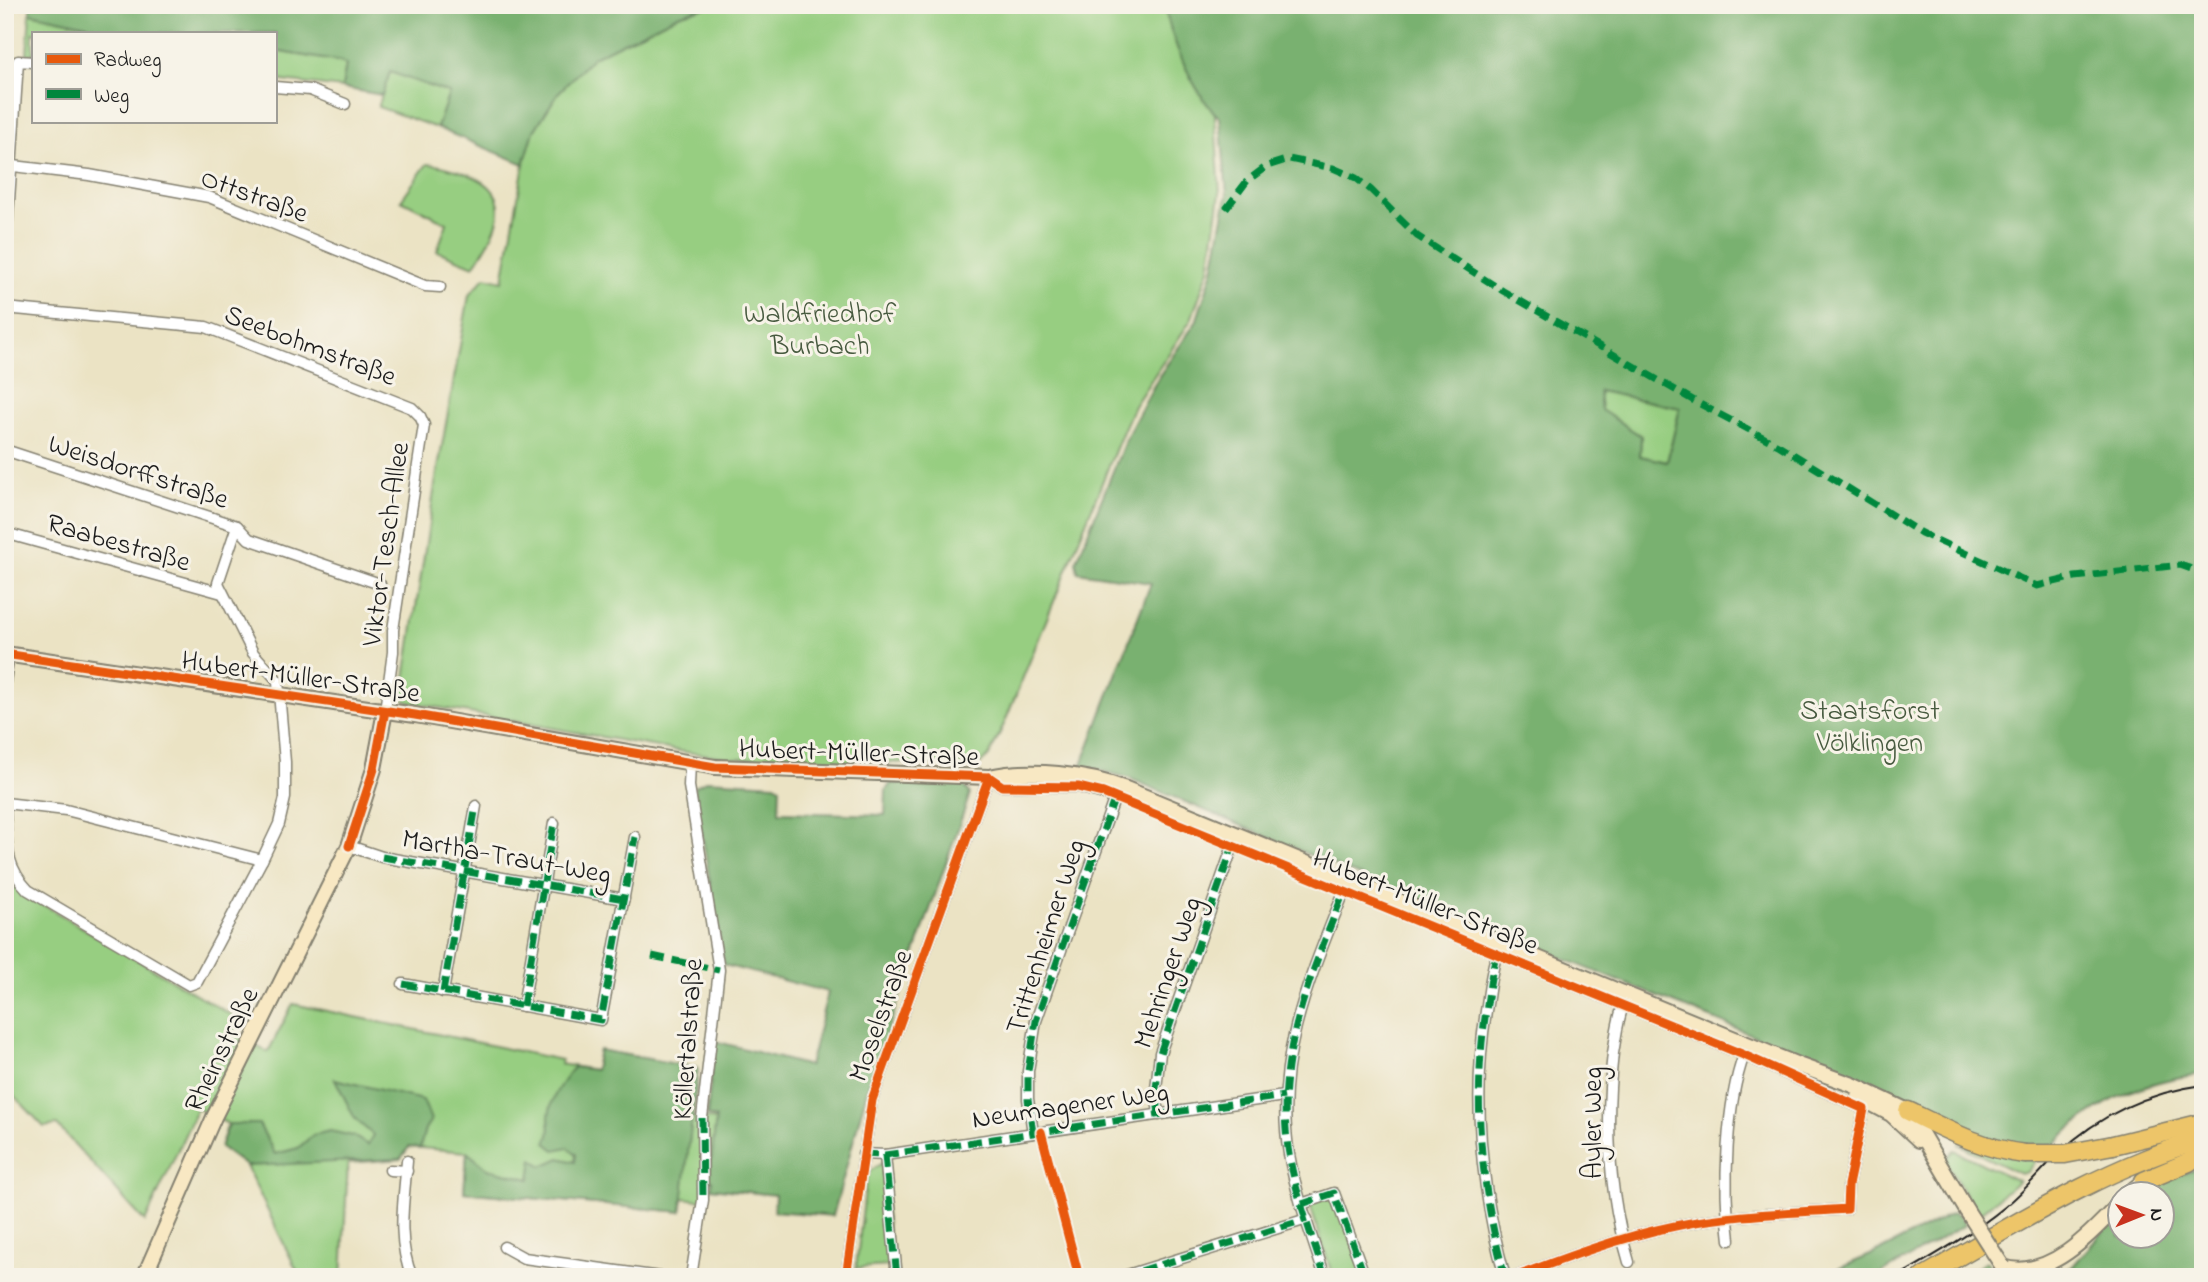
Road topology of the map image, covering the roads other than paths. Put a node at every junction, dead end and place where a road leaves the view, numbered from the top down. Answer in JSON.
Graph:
{"nodes":[{"id":1,"x":32,"y":62,"type":"edge"},
{"id":2,"x":276,"y":87,"type":"edge"},
{"id":3,"x":345,"y":104,"type":"dead end"},
{"id":4,"x":9,"y":165,"type":"edge"},
{"id":5,"x":5,"y":263,"type":"edge"},
{"id":6,"x":440,"y":287,"type":"dead end"},
{"id":7,"x":5,"y":308,"type":"edge"},
{"id":8,"x":424,"y":425,"type":"joint"},
{"id":9,"x":5,"y":450,"type":"edge"},
{"id":10,"x":237,"y":526,"type":"junction"},
{"id":11,"x":5,"y":533,"type":"edge"},
{"id":12,"x":380,"y":584,"type":"dead end"},
{"id":13,"x":222,"y":593,"type":"junction"},
{"id":14,"x":7,"y":654,"type":"edge"},
{"id":15,"x":5,"y":682,"type":"edge"},
{"id":16,"x":279,"y":695,"type":"junction"},
{"id":17,"x":385,"y":711,"type":"junction"},
{"id":18,"x":690,"y":764,"type":"junction"},
{"id":19,"x":989,"y":777,"type":"junction"},
{"id":20,"x":1115,"y":797,"type":"junction"},
{"id":21,"x":5,"y":803,"type":"edge"},
{"id":22,"x":476,"y":806,"type":"dead end"},
{"id":23,"x":5,"y":809,"type":"edge"},
{"id":24,"x":554,"y":823,"type":"dead end"},
{"id":25,"x":635,"y":837,"type":"dead end"},
{"id":26,"x":349,"y":846,"type":"junction"},
{"id":27,"x":1233,"y":846,"type":"junction"},
{"id":28,"x":262,"y":860,"type":"junction"},
{"id":29,"x":464,"y":872,"type":"junction"},
{"id":30,"x":543,"y":885,"type":"junction"},
{"id":31,"x":1344,"y":892,"type":"junction"},
{"id":32,"x":624,"y":899,"type":"junction"},
{"id":33,"x":1497,"y":953,"type":"junction"},
{"id":34,"x":403,"y":984,"type":"dead end"},
{"id":35,"x":443,"y":992,"type":"junction"},
{"id":36,"x":523,"y":1006,"type":"junction"},
{"id":37,"x":1623,"y":1006,"type":"junction"},
{"id":38,"x":1744,"y":1055,"type":"junction"},
{"id":39,"x":1798,"y":1065,"type":"junction"},
{"id":40,"x":1284,"y":1096,"type":"junction"},
{"id":41,"x":1865,"y":1105,"type":"junction"},
{"id":42,"x":1908,"y":1111,"type":"junction"},
{"id":43,"x":1158,"y":1115,"type":"junction"},
{"id":44,"x":2203,"y":1123,"type":"edge"},
{"id":45,"x":1033,"y":1133,"type":"junction"},
{"id":46,"x":2203,"y":1139,"type":"edge"},
{"id":47,"x":2203,"y":1152,"type":"edge"},
{"id":48,"x":863,"y":1154,"type":"junction"},
{"id":49,"x":886,"y":1154,"type":"junction"},
{"id":50,"x":1938,"y":1162,"type":"junction"},
{"id":51,"x":390,"y":1170,"type":"dead end"},
{"id":52,"x":2146,"y":1180,"type":"edge"},
{"id":53,"x":1302,"y":1203,"type":"junction"},
{"id":54,"x":1727,"y":1218,"type":"junction"},
{"id":55,"x":2106,"y":1218,"type":"edge"},
{"id":56,"x":1307,"y":1219,"type":"junction"},
{"id":57,"x":1730,"y":1240,"type":"dead end"},
{"id":58,"x":1622,"y":1241,"type":"junction"},
{"id":59,"x":504,"y":1247,"type":"dead end"},
{"id":60,"x":1629,"y":1262,"type":"dead end"},
{"id":61,"x":2006,"y":1272,"type":"edge"},
{"id":62,"x":144,"y":1277,"type":"edge"},
{"id":63,"x":412,"y":1277,"type":"edge"},
{"id":64,"x":660,"y":1277,"type":"edge"},
{"id":65,"x":691,"y":1277,"type":"edge"},
{"id":66,"x":846,"y":1277,"type":"edge"},
{"id":67,"x":897,"y":1277,"type":"edge"},
{"id":68,"x":1121,"y":1277,"type":"edge"},
{"id":69,"x":1325,"y":1277,"type":"edge"},
{"id":70,"x":1365,"y":1277,"type":"edge"},
{"id":71,"x":1505,"y":1277,"type":"edge"},
{"id":72,"x":1516,"y":1277,"type":"edge"},
{"id":73,"x":1923,"y":1277,"type":"edge"},
{"id":74,"x":1945,"y":1277,"type":"edge"}],
"edges":[{"from":1,"to":4,"type":"street"},
{"from":2,"to":3,"type":"street"},
{"from":4,"to":5,"type":"street"},
{"from":4,"to":6,"type":"street","name":"Ottstraße"},
{"from":7,"to":8,"type":"street","name":"Seebohmstraße"},
{"from":8,"to":17,"type":"street","name":"Viktor-Tesch-Allee"},
{"from":9,"to":10,"type":"street","name":"Weisdorffstraße"},
{"from":10,"to":12,"type":"street"},
{"from":10,"to":13,"type":"street","name":"Weisdorffstraße"},
{"from":11,"to":13,"type":"street","name":"Raabestraße"},
{"from":13,"to":16,"type":"street"},
{"from":14,"to":15,"type":"street"},
{"from":14,"to":16,"type":"main road","name":"Hubert-Müller-Straße"},
{"from":16,"to":17,"type":"main road","name":"Hubert-Müller-Straße"},
{"from":16,"to":28,"type":"street"},
{"from":17,"to":18,"type":"main road","name":"Hubert-Müller-Straße"},
{"from":17,"to":26,"type":"main road","name":"Rheinstraße"},
{"from":18,"to":19,"type":"main road","name":"Hubert-Müller-Straße"},
{"from":18,"to":65,"type":"street","name":"Köllertalstraße"},
{"from":19,"to":20,"type":"street","name":"Hubert-Müller-Straße"},
{"from":19,"to":39,"type":"main road","name":"Hubert-Müller-Straße"},
{"from":19,"to":48,"type":"street","name":"Moselstraße"},
{"from":20,"to":27,"type":"street","name":"Hubert-Müller-Straße"},
{"from":20,"to":45,"type":"street","name":"Trittenheimer Weg"},
{"from":21,"to":28,"type":"street"},
{"from":22,"to":29,"type":"street"},
{"from":23,"to":28,"type":"street"},
{"from":24,"to":30,"type":"street"},
{"from":25,"to":32,"type":"street"},
{"from":26,"to":29,"type":"street","name":"Martha-Traut-Weg"},
{"from":26,"to":62,"type":"main road","name":"Rheinstraße"},
{"from":27,"to":31,"type":"street","name":"Hubert-Müller-Straße"},
{"from":27,"to":43,"type":"street","name":"Mehringer Weg"},
{"from":29,"to":30,"type":"street","name":"Martha-Traut-Weg"},
{"from":29,"to":35,"type":"street"},
{"from":30,"to":32,"type":"street","name":"Martha-Traut-Weg"},
{"from":30,"to":36,"type":"street"},
{"from":31,"to":33,"type":"street","name":"Hubert-Müller-Straße"},
{"from":31,"to":40,"type":"street"},
{"from":32,"to":36,"type":"street"},
{"from":33,"to":37,"type":"street","name":"Hubert-Müller-Straße"},
{"from":33,"to":71,"type":"street"},
{"from":34,"to":35,"type":"street"},
{"from":35,"to":36,"type":"street"},
{"from":37,"to":38,"type":"street","name":"Hubert-Müller-Straße"},
{"from":37,"to":58,"type":"street","name":"Ayler Weg"},
{"from":38,"to":41,"type":"street","name":"Hubert-Müller-Straße"},
{"from":38,"to":54,"type":"street"},
{"from":39,"to":41,"type":"main road","name":"Hubert-Müller-Straße"},
{"from":39,"to":42,"type":"main road","name":"Hubert-Müller-Straße"},
{"from":40,"to":43,"type":"street","name":"Neumagener Weg"},
{"from":40,"to":53,"type":"street"},
{"from":41,"to":50,"type":"main road","name":"Hubert-Müller-Straße"},
{"from":41,"to":54,"type":"street"},
{"from":42,"to":44,"type":"highway","bridge":true},
{"from":42,"to":50,"type":"main road","name":"Hubert-Müller-Straße"},
{"from":43,"to":45,"type":"street","name":"Neumagener Weg"},
{"from":45,"to":49,"type":"street","name":"Neumagener Weg"},
{"from":46,"to":73,"type":"highway"},
{"from":47,"to":52,"type":"highway"},
{"from":47,"to":74,"type":"highway"},
{"from":48,"to":49,"type":"street","name":"Neumagener Weg"},
{"from":48,"to":66,"type":"street","name":"Moselstraße"},
{"from":49,"to":67,"type":"street"},
{"from":50,"to":61,"type":"main road","name":"Hubert-Müller-Straße","bridge":true},
{"from":51,"to":63,"type":"street"},
{"from":53,"to":56,"type":"street"},
{"from":53,"to":70,"type":"street"},
{"from":54,"to":57,"type":"street"},
{"from":54,"to":58,"type":"street"},
{"from":55,"to":61,"type":"main road","name":"Hubert-Müller-Straße"},
{"from":56,"to":68,"type":"street"},
{"from":56,"to":69,"type":"street"},
{"from":58,"to":60,"type":"street","name":"Ayler Weg"},
{"from":58,"to":72,"type":"street"},
{"from":59,"to":64,"type":"street"}]}
